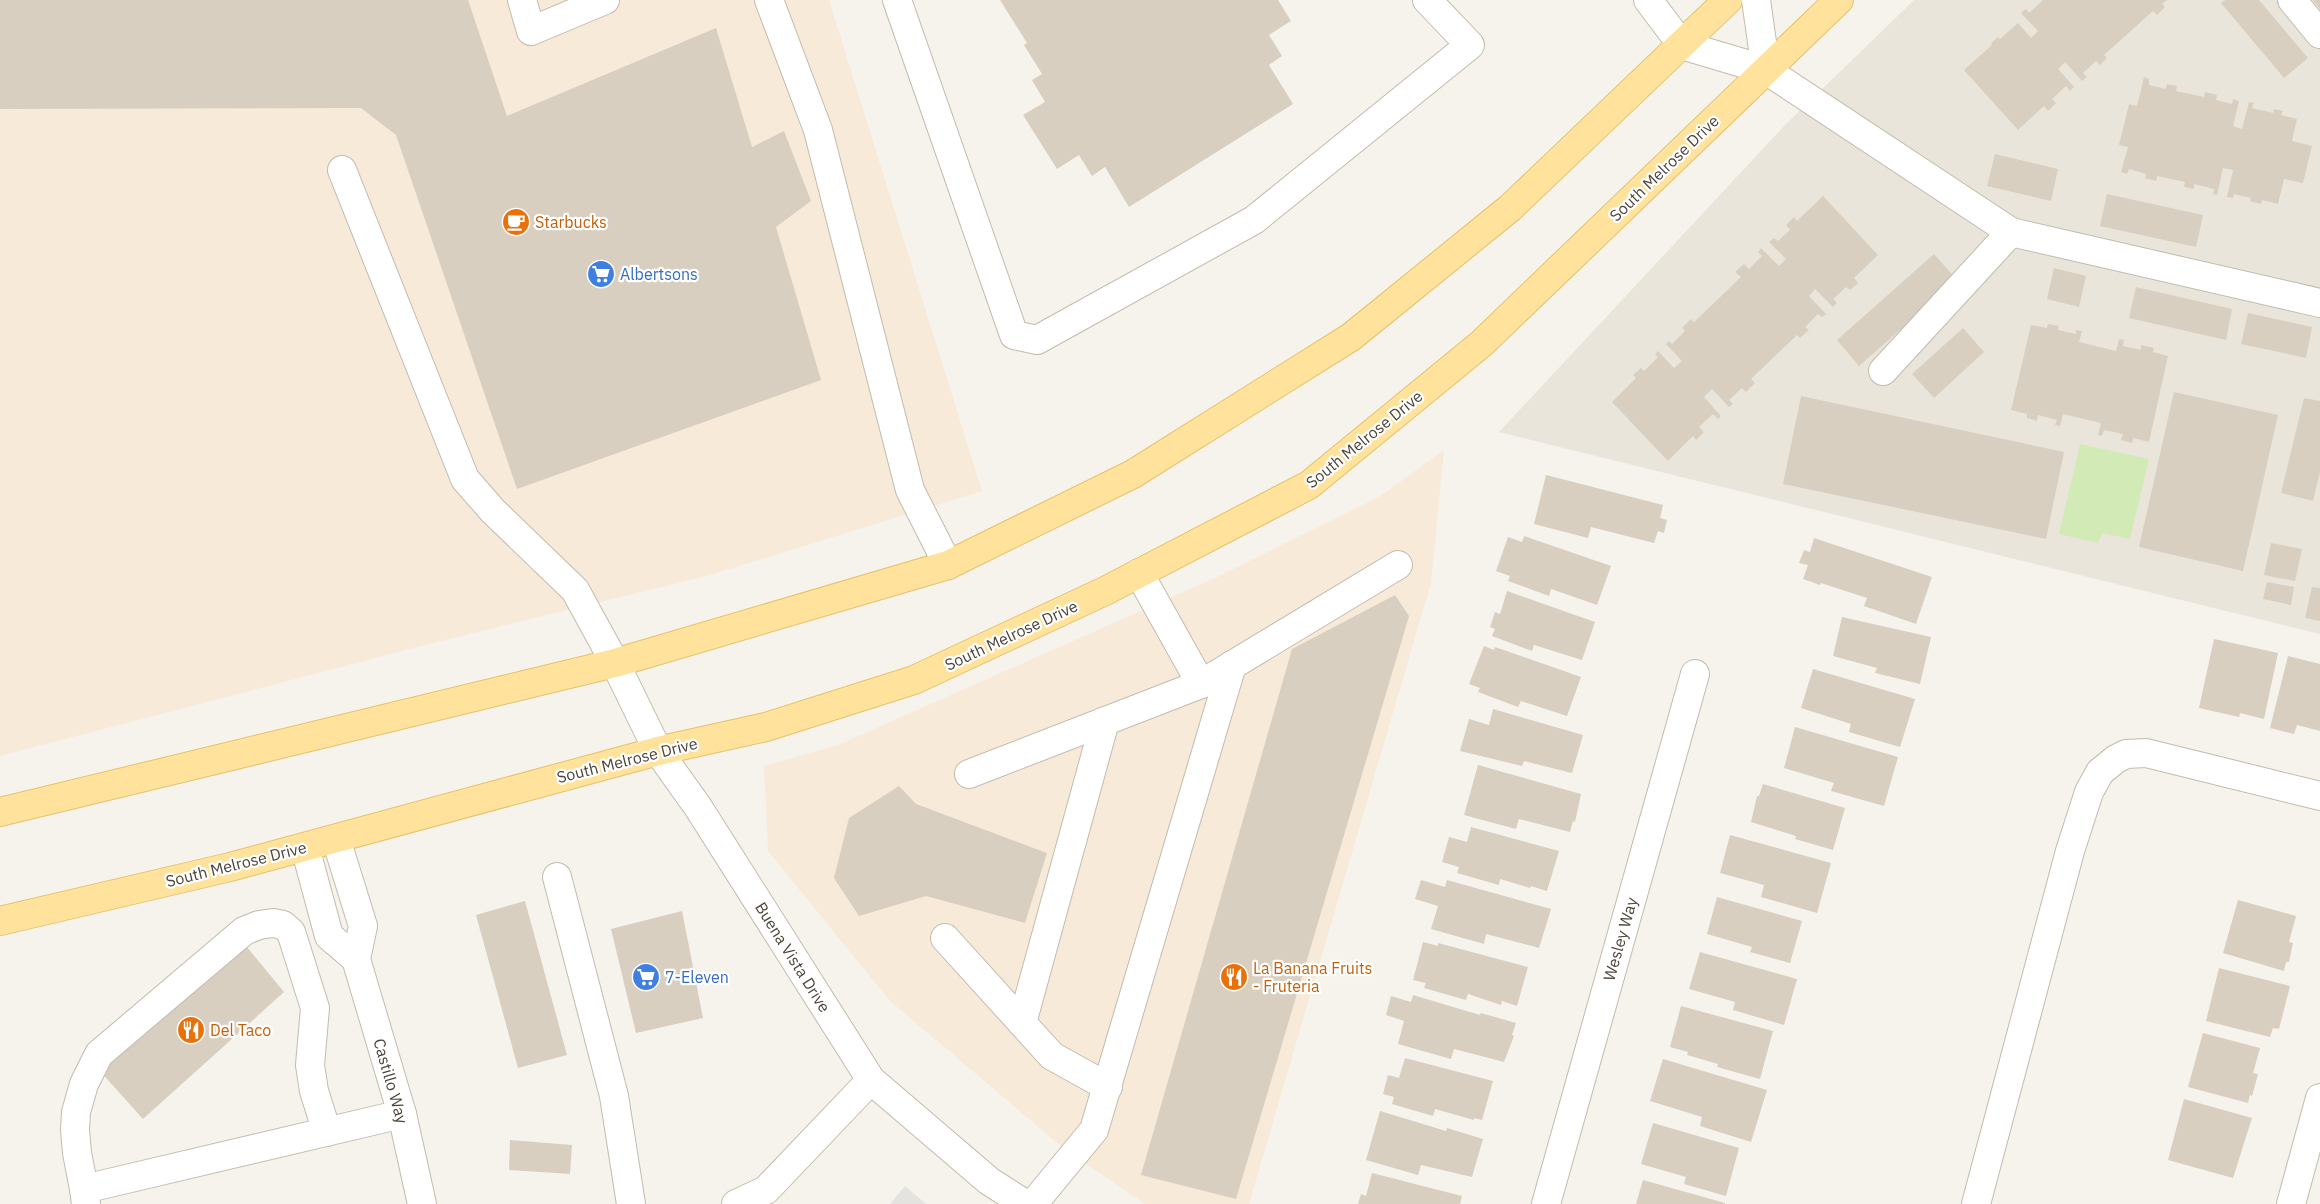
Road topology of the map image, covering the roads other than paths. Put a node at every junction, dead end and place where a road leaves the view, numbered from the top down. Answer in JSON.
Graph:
{"nodes":[{"id":1,"x":522,"y":0,"type":"edge"},
{"id":2,"x":605,"y":0,"type":"edge"},
{"id":3,"x":769,"y":0,"type":"edge"},
{"id":4,"x":897,"y":0,"type":"edge"},
{"id":5,"x":1426,"y":0,"type":"edge"},
{"id":6,"x":1648,"y":0,"type":"edge"},
{"id":7,"x":1728,"y":0,"type":"edge"},
{"id":8,"x":1756,"y":0,"type":"edge"},
{"id":9,"x":1839,"y":0,"type":"edge"},
{"id":10,"x":2292,"y":0,"type":"edge"},
{"id":11,"x":2320,"y":34,"type":"edge"},
{"id":12,"x":1682,"y":45,"type":"junction"},
{"id":13,"x":1766,"y":70,"type":"junction"},
{"id":14,"x":342,"y":170,"type":"dead end"},
{"id":15,"x":2010,"y":232,"type":"junction"},
{"id":16,"x":2320,"y":303,"type":"edge"},
{"id":17,"x":1883,"y":371,"type":"dead end"},
{"id":18,"x":948,"y":565,"type":"junction"},
{"id":19,"x":1398,"y":566,"type":"dead end"},
{"id":20,"x":1139,"y":573,"type":"junction"},
{"id":21,"x":615,"y":664,"type":"junction"},
{"id":22,"x":1232,"y":666,"type":"junction"},
{"id":23,"x":1695,"y":674,"type":"dead end"},
{"id":24,"x":1201,"y":684,"type":"junction"},
{"id":25,"x":1105,"y":721,"type":"junction"},
{"id":26,"x":658,"y":750,"type":"junction"},
{"id":27,"x":969,"y":774,"type":"dead end"},
{"id":28,"x":2320,"y":796,"type":"edge"},
{"id":29,"x":0,"y":812,"type":"edge"},
{"id":30,"x":336,"y":839,"type":"junction"},
{"id":31,"x":305,"y":847,"type":"junction"},
{"id":32,"x":557,"y":877,"type":"dead end"},
{"id":33,"x":0,"y":921,"type":"edge"},
{"id":34,"x":945,"y":938,"type":"dead end"},
{"id":35,"x":356,"y":960,"type":"junction"},
{"id":36,"x":1022,"y":1023,"type":"junction"},
{"id":37,"x":871,"y":1080,"type":"junction"},
{"id":38,"x":1108,"y":1087,"type":"junction"},
{"id":39,"x":2320,"y":1098,"type":"edge"},
{"id":40,"x":402,"y":1114,"type":"junction"},
{"id":41,"x":327,"y":1132,"type":"junction"},
{"id":42,"x":85,"y":1197,"type":"edge"},
{"id":43,"x":422,"y":1204,"type":"edge"},
{"id":44,"x":631,"y":1204,"type":"edge"},
{"id":45,"x":736,"y":1204,"type":"edge"},
{"id":46,"x":1024,"y":1204,"type":"edge"},
{"id":47,"x":1033,"y":1204,"type":"edge"},
{"id":48,"x":1546,"y":1204,"type":"edge"},
{"id":49,"x":1976,"y":1204,"type":"edge"},
{"id":50,"x":2291,"y":1204,"type":"edge"}],
"edges":[{"from":1,"to":2,"type":"street"},
{"from":3,"to":18,"type":"street"},
{"from":4,"to":5,"type":"street"},
{"from":6,"to":12,"type":"street"},
{"from":7,"to":12,"type":"main road"},
{"from":8,"to":13,"type":"street"},
{"from":9,"to":13,"type":"main road","name":"South Melrose Drive"},
{"from":10,"to":11,"type":"street"},
{"from":12,"to":13,"type":"street"},
{"from":12,"to":18,"type":"main road"},
{"from":13,"to":15,"type":"street"},
{"from":13,"to":20,"type":"main road","name":"South Melrose Drive"},
{"from":14,"to":21,"type":"street","name":"Buena Vista Drive"},
{"from":15,"to":16,"type":"street"},
{"from":15,"to":17,"type":"street"},
{"from":18,"to":21,"type":"main road"},
{"from":19,"to":22,"type":"street"},
{"from":20,"to":24,"type":"street"},
{"from":20,"to":26,"type":"main road","name":"South Melrose Drive"},
{"from":21,"to":26,"type":"street","name":"Buena Vista Drive"},
{"from":21,"to":29,"type":"main road"},
{"from":22,"to":24,"type":"street"},
{"from":22,"to":38,"type":"street"},
{"from":23,"to":48,"type":"street","name":"Wesley Way"},
{"from":24,"to":25,"type":"street"},
{"from":25,"to":27,"type":"street"},
{"from":25,"to":36,"type":"street"},
{"from":26,"to":30,"type":"main road","name":"South Melrose Drive"},
{"from":26,"to":37,"type":"street","name":"Buena Vista Drive"},
{"from":28,"to":49,"type":"street"},
{"from":30,"to":31,"type":"main road","name":"South Melrose Drive"},
{"from":30,"to":35,"type":"street","name":"Castillo Way"},
{"from":31,"to":33,"type":"main road","name":"South Melrose Drive"},
{"from":31,"to":35,"type":"street"},
{"from":32,"to":44,"type":"street"},
{"from":34,"to":36,"type":"street"},
{"from":35,"to":40,"type":"street","name":"Castillo Way"},
{"from":36,"to":38,"type":"street"},
{"from":37,"to":45,"type":"street"},
{"from":37,"to":46,"type":"street","name":"Buena Vista Drive"},
{"from":38,"to":47,"type":"street"},
{"from":39,"to":50,"type":"street"},
{"from":40,"to":41,"type":"street"},
{"from":40,"to":43,"type":"street","name":"Castillo Way"},
{"from":41,"to":42,"type":"street"},
{"from":41,"to":42,"type":"street"}]}
